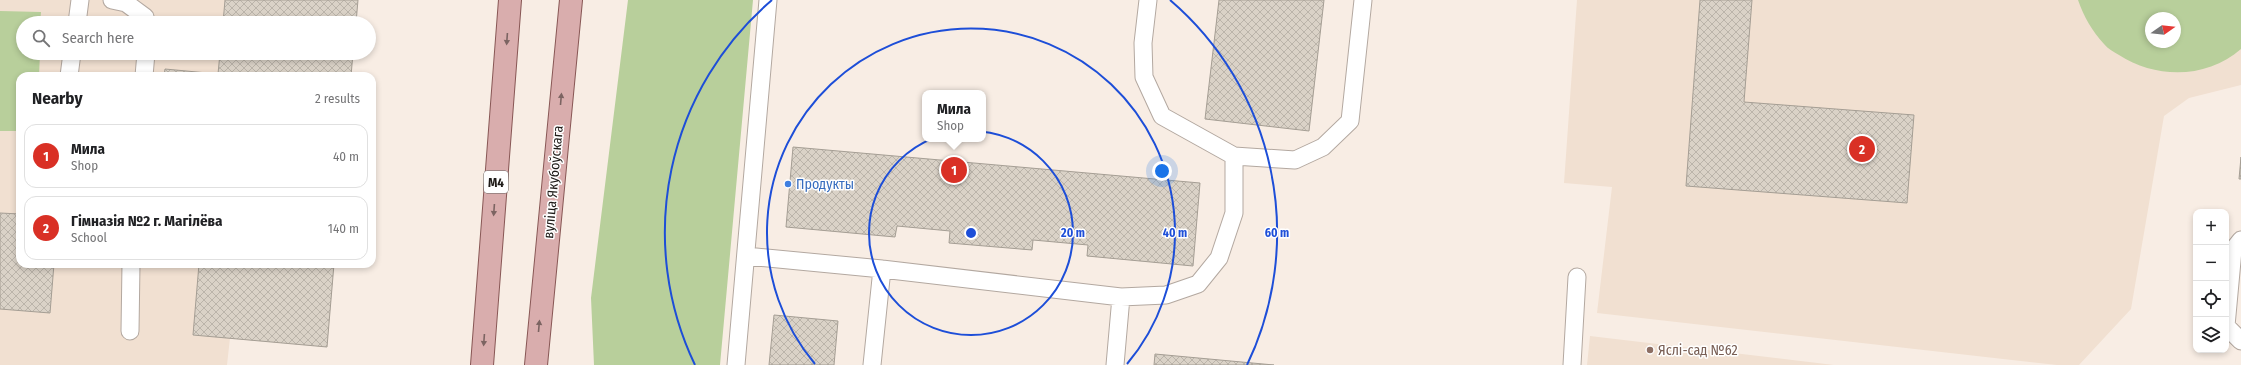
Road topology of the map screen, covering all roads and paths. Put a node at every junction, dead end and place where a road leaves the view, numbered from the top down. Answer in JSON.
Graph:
{"nodes":[{"id":1,"x":80,"y":0,"type":"edge"},
{"id":2,"x":112,"y":0,"type":"edge"},
{"id":3,"x":510,"y":0,"type":"edge"},
{"id":4,"x":571,"y":0,"type":"edge"},
{"id":5,"x":768,"y":0,"type":"edge"},
{"id":6,"x":1148,"y":0,"type":"edge"},
{"id":7,"x":1363,"y":0,"type":"edge"},
{"id":8,"x":78,"y":16,"type":"edge"},
{"id":9,"x":144,"y":16,"type":"edge"},
{"id":10,"x":71,"y":60,"type":"edge"},
{"id":11,"x":145,"y":60,"type":"edge"},
{"id":12,"x":70,"y":72,"type":"edge"},
{"id":13,"x":144,"y":72,"type":"edge"},
{"id":14,"x":1234,"y":156,"type":"junction"},
{"id":15,"x":2241,"y":240,"type":"edge"},
{"id":16,"x":746,"y":256,"type":"junction"},
{"id":17,"x":131,"y":268,"type":"edge"},
{"id":18,"x":882,"y":269,"type":"junction"},
{"id":19,"x":1577,"y":277,"type":"dead end"},
{"id":20,"x":1120,"y":297,"type":"junction"},
{"id":21,"x":130,"y":332,"type":"dead end"},
{"id":22,"x":2241,"y":341,"type":"edge"},
{"id":23,"x":482,"y":365,"type":"edge"},
{"id":24,"x":536,"y":365,"type":"edge"},
{"id":25,"x":736,"y":365,"type":"edge"},
{"id":26,"x":872,"y":365,"type":"edge"},
{"id":27,"x":1115,"y":365,"type":"edge"},
{"id":28,"x":1572,"y":365,"type":"edge"}],
"edges":[{"from":1,"to":8,"type":"lane"},
{"from":2,"to":9,"type":"lane"},
{"from":3,"to":23,"type":"main road","number":"М4","one_way":true},
{"from":24,"to":4,"type":"main road","name":"вуліца Якубоўскага","one_way":true},
{"from":5,"to":16,"type":"lane"},
{"from":6,"to":14,"type":"lane"},
{"from":7,"to":14,"type":"lane"},
{"from":10,"to":12,"type":"lane"},
{"from":11,"to":13,"type":"lane"},
{"from":14,"to":20,"type":"lane"},
{"from":15,"to":22,"type":"lane"},
{"from":16,"to":18,"type":"lane"},
{"from":16,"to":25,"type":"lane"},
{"from":17,"to":21,"type":"lane"},
{"from":18,"to":20,"type":"lane"},
{"from":18,"to":26,"type":"lane"},
{"from":19,"to":28,"type":"lane"},
{"from":20,"to":27,"type":"lane"}]}
